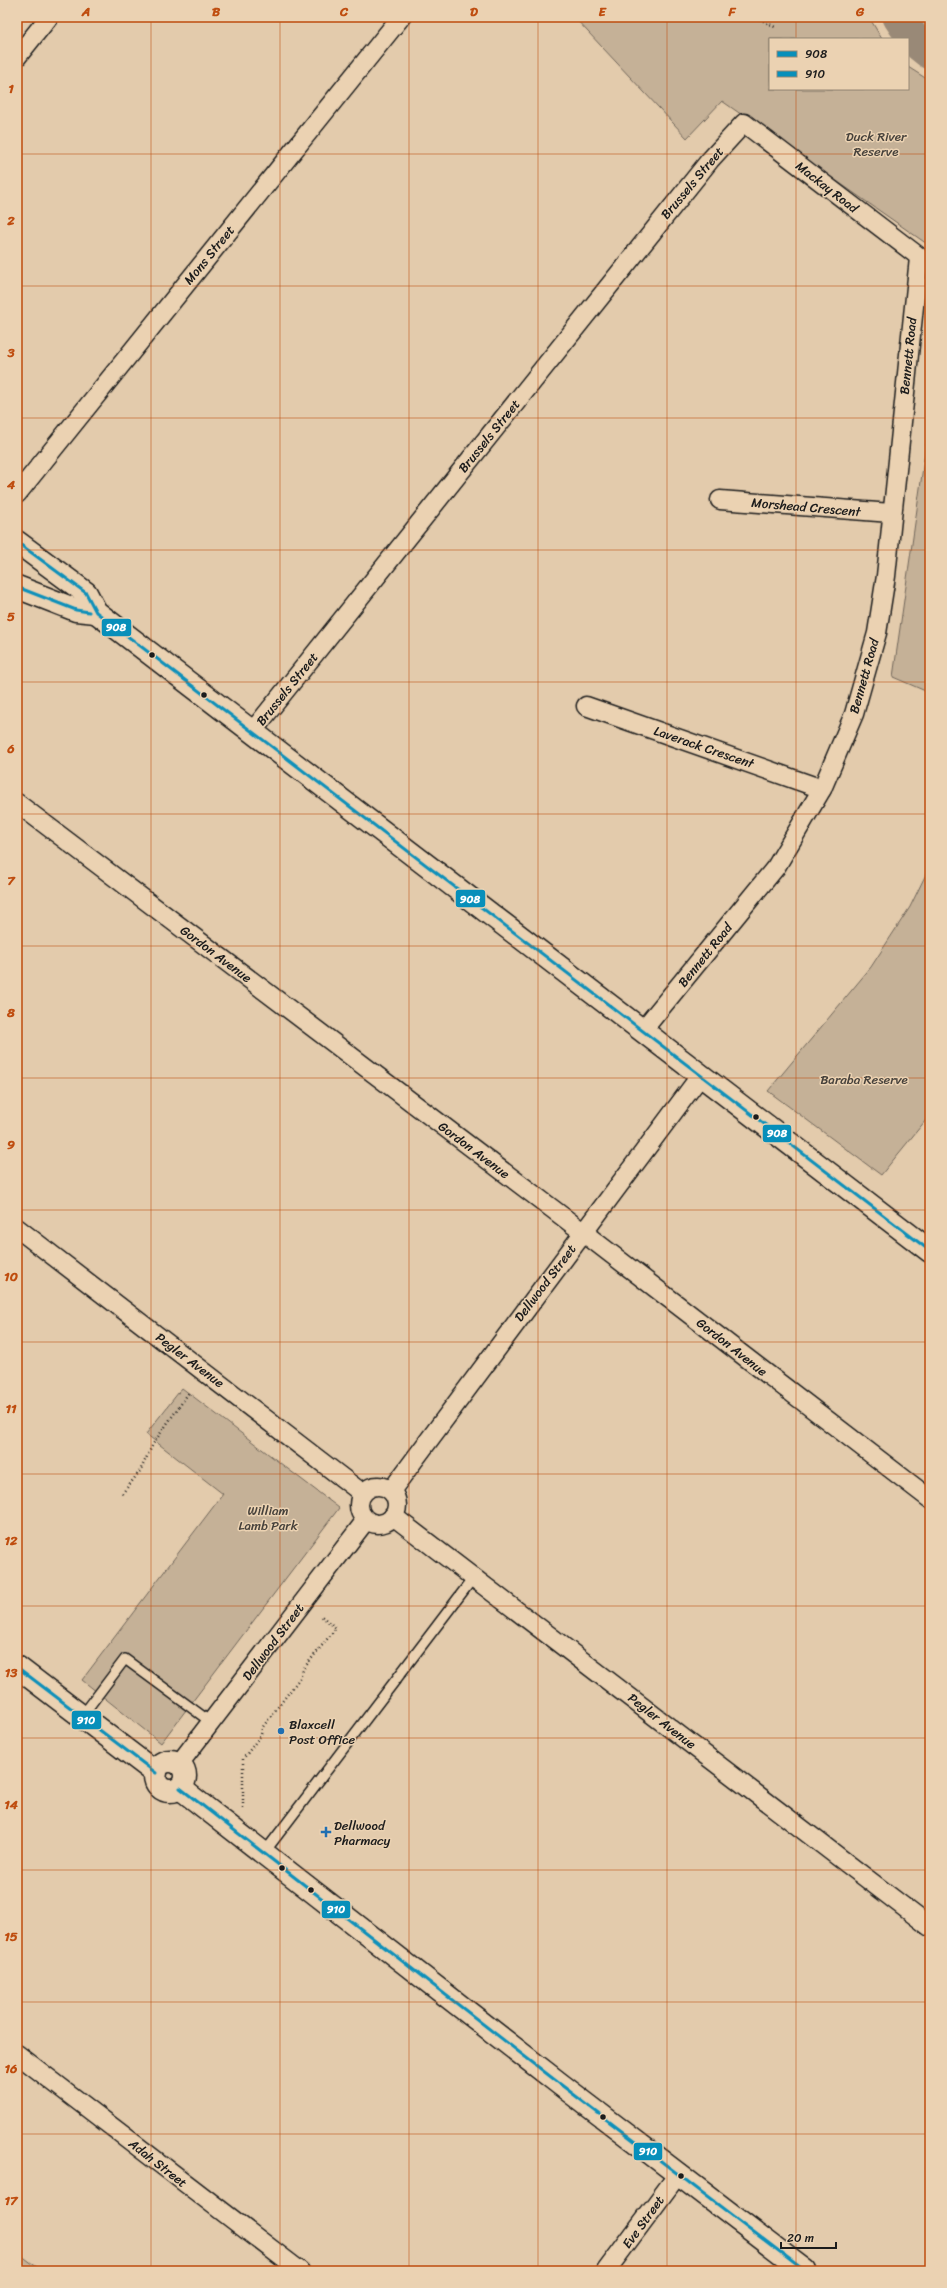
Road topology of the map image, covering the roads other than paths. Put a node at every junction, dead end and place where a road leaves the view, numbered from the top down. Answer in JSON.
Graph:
{"nodes":[{"id":1,"x":49,"y":17,"type":"edge"},
{"id":2,"x":401,"y":17,"type":"edge"},
{"id":3,"x":17,"y":57,"type":"edge"},
{"id":4,"x":728,"y":141,"type":"joint"},
{"id":5,"x":924,"y":261,"type":"edge"},
{"id":6,"x":17,"y":494,"type":"edge"},
{"id":7,"x":720,"y":500,"type":"dead end"},
{"id":8,"x":891,"y":514,"type":"junction"},
{"id":9,"x":17,"y":542,"type":"edge"},
{"id":10,"x":17,"y":587,"type":"edge"},
{"id":11,"x":96,"y":612,"type":"junction"},
{"id":12,"x":586,"y":706,"type":"dead end"},
{"id":13,"x":252,"y":732,"type":"junction"},
{"id":14,"x":822,"y":789,"type":"junction"},
{"id":15,"x":17,"y":803,"type":"edge"},
{"id":16,"x":642,"y":1031,"type":"junction"},
{"id":17,"x":701,"y":1075,"type":"junction"},
{"id":18,"x":17,"y":1228,"type":"edge"},
{"id":19,"x":583,"y":1232,"type":"junction"},
{"id":20,"x":930,"y":1251,"type":"edge"},
{"id":21,"x":391,"y":1491,"type":"junction"},
{"id":22,"x":362,"y":1493,"type":"junction"},
{"id":23,"x":930,"y":1499,"type":"edge"},
{"id":24,"x":393,"y":1516,"type":"junction"},
{"id":25,"x":366,"y":1520,"type":"junction"},
{"id":26,"x":474,"y":1577,"type":"junction"},
{"id":27,"x":17,"y":1667,"type":"edge"},
{"id":28,"x":82,"y":1716,"type":"junction"},
{"id":29,"x":212,"y":1723,"type":"junction"},
{"id":30,"x":179,"y":1764,"type":"junction"},
{"id":31,"x":156,"y":1774,"type":"junction"},
{"id":32,"x":180,"y":1788,"type":"junction"},
{"id":33,"x":264,"y":1853,"type":"junction"},
{"id":34,"x":930,"y":1927,"type":"edge"},
{"id":35,"x":17,"y":2054,"type":"edge"},
{"id":36,"x":679,"y":2173,"type":"junction"},
{"id":37,"x":300,"y":2271,"type":"edge"},
{"id":38,"x":606,"y":2271,"type":"edge"},
{"id":39,"x":805,"y":2271,"type":"edge"}],
"edges":[{"from":1,"to":3,"type":"street"},
{"from":2,"to":6,"type":"street","name":"Mons Street"},
{"from":4,"to":5,"type":"street","name":"Mackay Road"},
{"from":4,"to":13,"type":"street","name":"Brussels Street"},
{"from":5,"to":8,"type":"street","name":"Bennett Road"},
{"from":7,"to":8,"type":"street","name":"Morshead Crescent"},
{"from":8,"to":14,"type":"street","name":"Bennett Road"},
{"from":9,"to":11,"type":"main road"},
{"from":10,"to":11,"type":"main road"},
{"from":11,"to":13,"type":"main road"},
{"from":12,"to":14,"type":"street","name":"Laverack Crescent"},
{"from":13,"to":16,"type":"main road"},
{"from":14,"to":16,"type":"street","name":"Bennett Road"},
{"from":15,"to":19,"type":"street","name":"Gordon Avenue"},
{"from":16,"to":17,"type":"main road"},
{"from":17,"to":19,"type":"street","name":"Dellwood Street"},
{"from":17,"to":20,"type":"main road"},
{"from":18,"to":22,"type":"street","name":"Pegler Avenue"},
{"from":19,"to":21,"type":"street","name":"Dellwood Street"},
{"from":19,"to":23,"type":"street","name":"Gordon Avenue"},
{"from":21,"to":22,"type":"street"},
{"from":21,"to":24,"type":"street"},
{"from":22,"to":25,"type":"street"},
{"from":24,"to":25,"type":"street"},
{"from":24,"to":26,"type":"street","name":"Pegler Avenue"},
{"from":25,"to":29,"type":"street","name":"Dellwood Street"},
{"from":26,"to":33,"type":"lane"},
{"from":26,"to":34,"type":"street","name":"Pegler Avenue"},
{"from":27,"to":28,"type":"main road"},
{"from":28,"to":29,"type":"lane"},
{"from":28,"to":31,"type":"main road"},
{"from":29,"to":30,"type":"street","name":"Dellwood Street"},
{"from":30,"to":31,"type":"main road"},
{"from":30,"to":32,"type":"main road"},
{"from":31,"to":32,"type":"main road"},
{"from":32,"to":33,"type":"main road"},
{"from":33,"to":36,"type":"main road"},
{"from":35,"to":37,"type":"street","name":"Adah Street"},
{"from":36,"to":38,"type":"street","name":"Eve Street"},
{"from":36,"to":39,"type":"main road"}]}
